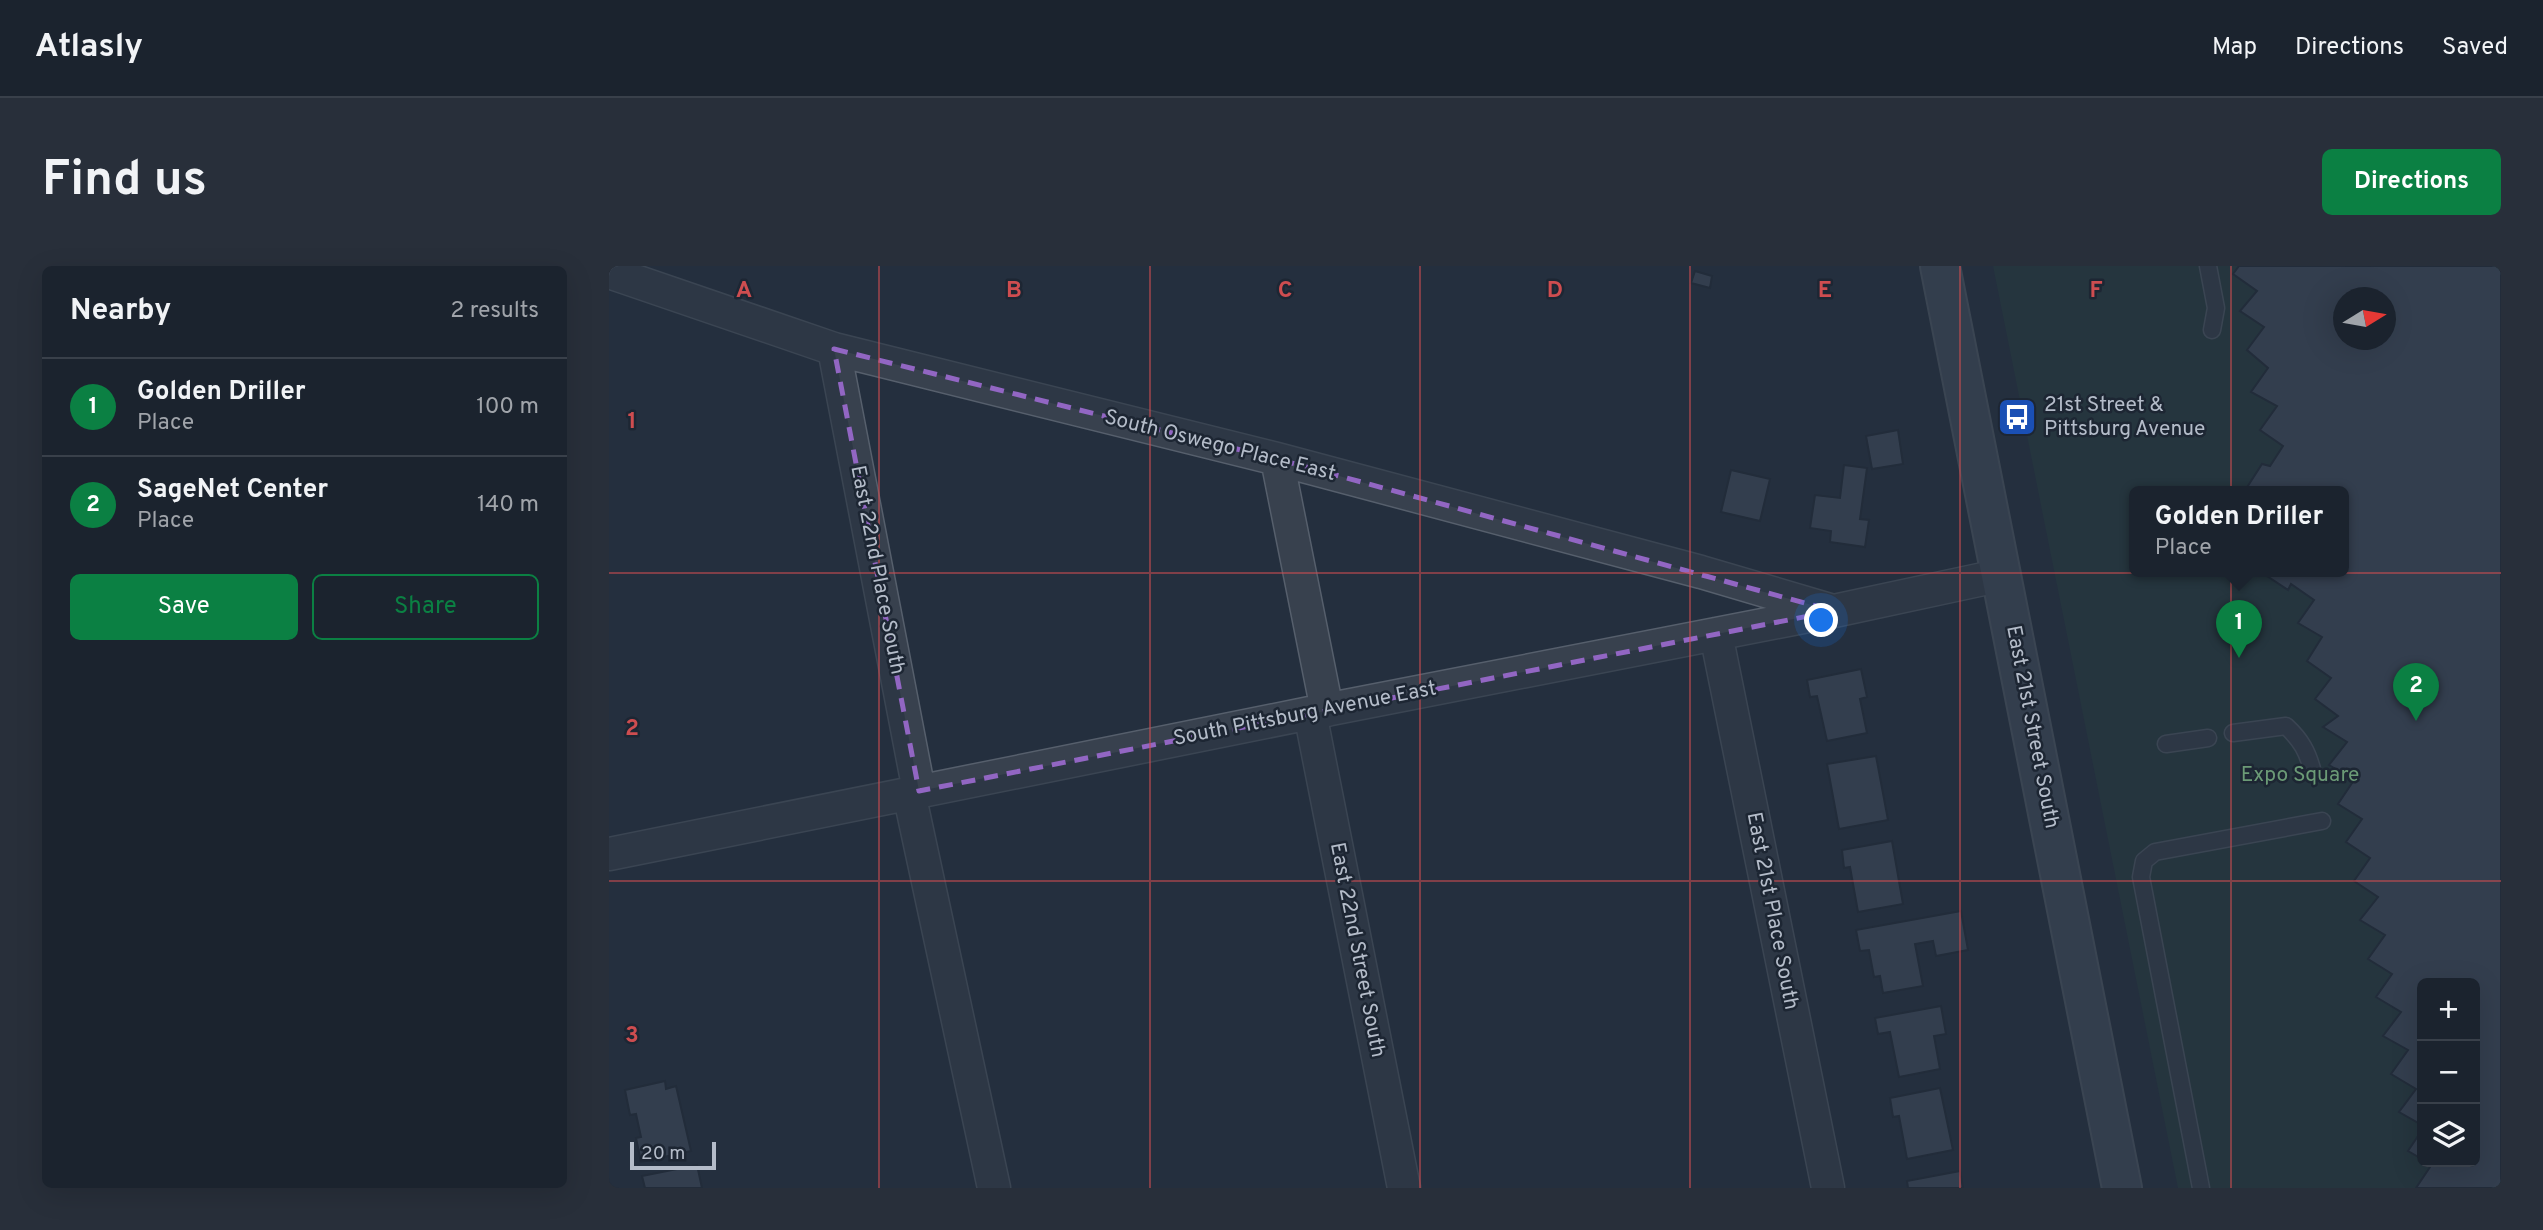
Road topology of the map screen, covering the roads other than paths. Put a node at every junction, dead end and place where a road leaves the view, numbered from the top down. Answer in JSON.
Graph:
{"nodes":[{"id":1,"x":1940,"y":266,"type":"edge"},
{"id":2,"x":2208,"y":266,"type":"edge"},
{"id":3,"x":609,"y":272,"type":"edge"},
{"id":4,"x":2212,"y":330,"type":"dead end"},
{"id":5,"x":834,"y":349,"type":"junction"},
{"id":6,"x":1277,"y":459,"type":"junction"},
{"id":7,"x":2002,"y":575,"type":"junction"},
{"id":8,"x":1834,"y":611,"type":"junction"},
{"id":9,"x":1716,"y":634,"type":"junction"},
{"id":10,"x":1318,"y":711,"type":"junction"},
{"id":11,"x":2234,"y":733,"type":"dead end"},
{"id":12,"x":2208,"y":738,"type":"dead end"},
{"id":13,"x":2166,"y":744,"type":"dead end"},
{"id":14,"x":2313,"y":773,"type":"dead end"},
{"id":15,"x":914,"y":792,"type":"junction"},
{"id":16,"x":2322,"y":821,"type":"dead end"},
{"id":17,"x":609,"y":854,"type":"edge"},
{"id":18,"x":994,"y":1188,"type":"edge"},
{"id":19,"x":1404,"y":1188,"type":"edge"},
{"id":20,"x":1828,"y":1188,"type":"edge"},
{"id":21,"x":2122,"y":1188,"type":"edge"},
{"id":22,"x":2201,"y":1188,"type":"edge"}],
"edges":[{"from":1,"to":7,"type":"main road","name":"East 21st Street South"},
{"from":2,"to":4,"type":"lane"},
{"from":3,"to":5,"type":"street","name":"South Oswego Place East"},
{"from":5,"to":6,"type":"street","name":"South Oswego Place East"},
{"from":5,"to":15,"type":"street","name":"East 22nd Place South"},
{"from":6,"to":8,"type":"street","name":"South Oswego Place East"},
{"from":6,"to":10,"type":"street","name":"East 22nd Street South"},
{"from":7,"to":8,"type":"street","name":"South Pittsburg Avenue East"},
{"from":7,"to":21,"type":"main road","name":"East 21st Street South"},
{"from":8,"to":9,"type":"street","name":"South Pittsburg Avenue East"},
{"from":9,"to":10,"type":"street","name":"South Pittsburg Avenue East"},
{"from":9,"to":20,"type":"street","name":"East 21st Place South"},
{"from":10,"to":15,"type":"street","name":"South Pittsburg Avenue East"},
{"from":10,"to":19,"type":"street","name":"East 22nd Street South"},
{"from":11,"to":14,"type":"lane"},
{"from":12,"to":13,"type":"lane"},
{"from":15,"to":17,"type":"street","name":"South Pittsburg Avenue East"},
{"from":15,"to":18,"type":"street","name":"East 22nd Place South"},
{"from":16,"to":22,"type":"lane"}]}
